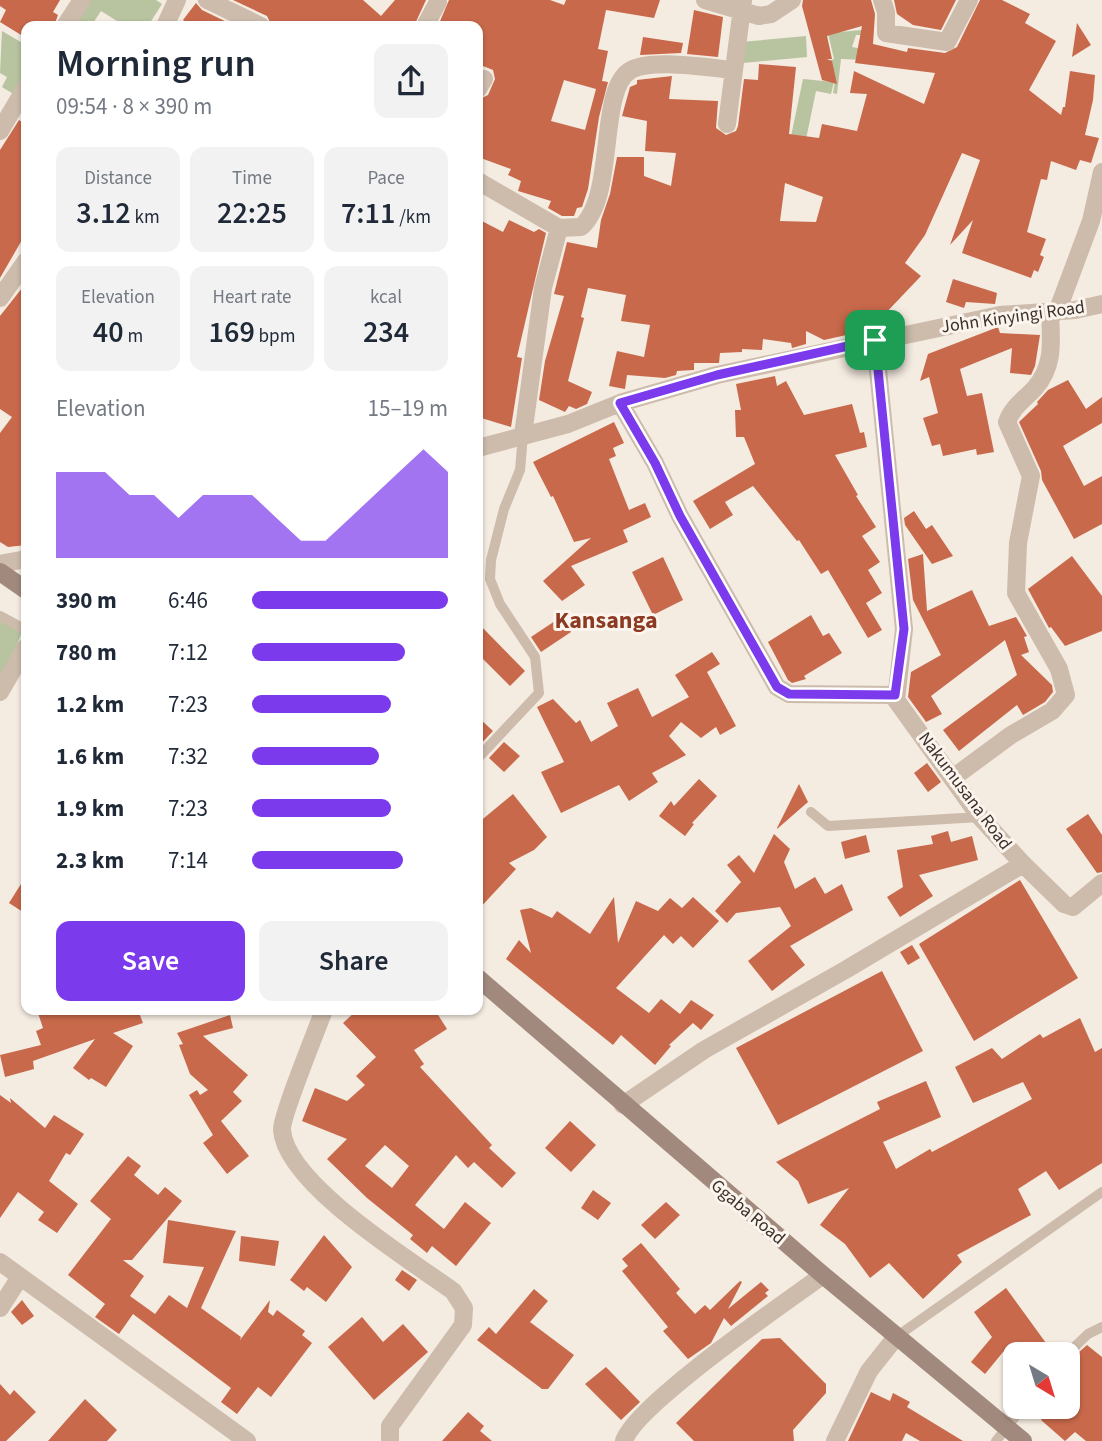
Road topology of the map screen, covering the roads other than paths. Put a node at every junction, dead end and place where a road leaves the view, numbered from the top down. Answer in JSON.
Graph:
{"nodes":[{"id":1,"x":82,"y":0,"type":"edge"},
{"id":2,"x":177,"y":0,"type":"edge"},
{"id":3,"x":207,"y":0,"type":"edge"},
{"id":4,"x":705,"y":0,"type":"edge"},
{"id":5,"x":792,"y":0,"type":"edge"},
{"id":6,"x":882,"y":0,"type":"edge"},
{"id":7,"x":969,"y":0,"type":"edge"},
{"id":8,"x":438,"y":2,"type":"dead end"},
{"id":9,"x":742,"y":5,"type":"edge"},
{"id":10,"x":68,"y":21,"type":"edge"},
{"id":11,"x":167,"y":21,"type":"edge"},
{"id":12,"x":251,"y":21,"type":"edge"},
{"id":13,"x":428,"y":21,"type":"edge"},
{"id":14,"x":734,"y":70,"type":"junction"},
{"id":15,"x":7,"y":101,"type":"edge"},
{"id":16,"x":727,"y":124,"type":"dead end"},
{"id":17,"x":0,"y":131,"type":"edge"},
{"id":18,"x":1102,"y":172,"type":"edge"},
{"id":19,"x":483,"y":184,"type":"edge"},
{"id":20,"x":559,"y":228,"type":"junction"},
{"id":21,"x":21,"y":268,"type":"edge"},
{"id":22,"x":0,"y":298,"type":"edge"},
{"id":23,"x":1100,"y":307,"type":"edge"},
{"id":24,"x":1054,"y":312,"type":"junction"},
{"id":25,"x":875,"y":340,"type":"junction"},
{"id":26,"x":620,"y":403,"type":"junction"},
{"id":27,"x":523,"y":435,"type":"junction"},
{"id":28,"x":483,"y":447,"type":"edge"},
{"id":29,"x":21,"y":560,"type":"edge"},
{"id":30,"x":0,"y":564,"type":"edge"},
{"id":31,"x":0,"y":572,"type":"edge"},
{"id":32,"x":21,"y":587,"type":"edge"},
{"id":33,"x":0,"y":617,"type":"edge"},
{"id":34,"x":21,"y":628,"type":"edge"},
{"id":35,"x":21,"y":656,"type":"edge"},
{"id":36,"x":0,"y":692,"type":"edge"},
{"id":37,"x":895,"y":695,"type":"junction"},
{"id":38,"x":483,"y":753,"type":"edge"},
{"id":39,"x":954,"y":777,"type":"junction"},
{"id":40,"x":811,"y":812,"type":"dead end"},
{"id":41,"x":980,"y":817,"type":"junction"},
{"id":42,"x":1023,"y":864,"type":"junction"},
{"id":43,"x":1102,"y":883,"type":"edge"},
{"id":44,"x":483,"y":982,"type":"edge"},
{"id":45,"x":322,"y":1015,"type":"edge"},
{"id":46,"x":623,"y":1105,"type":"junction"},
{"id":47,"x":1102,"y":1192,"type":"edge"},
{"id":48,"x":0,"y":1262,"type":"edge"},
{"id":49,"x":822,"y":1275,"type":"junction"},
{"id":50,"x":20,"y":1277,"type":"junction"},
{"id":51,"x":0,"y":1308,"type":"edge"},
{"id":52,"x":1102,"y":1327,"type":"edge"},
{"id":53,"x":896,"y":1337,"type":"junction"},
{"id":54,"x":1080,"y":1342,"type":"edge"},
{"id":55,"x":1014,"y":1419,"type":"edge"},
{"id":56,"x":1002,"y":1434,"type":"edge"},
{"id":57,"x":247,"y":1441,"type":"edge"},
{"id":58,"x":390,"y":1441,"type":"edge"},
{"id":59,"x":624,"y":1441,"type":"edge"},
{"id":60,"x":835,"y":1441,"type":"edge"},
{"id":61,"x":1023,"y":1441,"type":"edge"}],
"edges":[{"from":1,"to":10,"type":"street"},
{"from":2,"to":11,"type":"street"},
{"from":3,"to":12,"type":"street"},
{"from":4,"to":9,"type":"street"},
{"from":5,"to":9,"type":"street"},
{"from":6,"to":7,"type":"street"},
{"from":8,"to":13,"type":"street"},
{"from":9,"to":14,"type":"street"},
{"from":14,"to":16,"type":"street"},
{"from":14,"to":20,"type":"street"},
{"from":15,"to":17,"type":"street"},
{"from":18,"to":24,"type":"street"},
{"from":19,"to":20,"type":"street"},
{"from":20,"to":27,"type":"street"},
{"from":21,"to":22,"type":"street"},
{"from":23,"to":24,"type":"street","name":"John Kinyingi Road"},
{"from":24,"to":25,"type":"street","name":"John Kinyingi Road"},
{"from":24,"to":39,"type":"street"},
{"from":25,"to":26,"type":"street","name":"John Kinyingi Road"},
{"from":25,"to":37,"type":"street"},
{"from":26,"to":27,"type":"street","name":"John Kinyingi Road"},
{"from":26,"to":37,"type":"street"},
{"from":27,"to":28,"type":"street","name":"John Kinyingi Road"},
{"from":27,"to":38,"type":"lane"},
{"from":29,"to":30,"type":"street"},
{"from":31,"to":32,"type":"main road"},
{"from":33,"to":34,"type":"lane"},
{"from":35,"to":36,"type":"street"},
{"from":37,"to":39,"type":"street","name":"Nakumusana Road"},
{"from":39,"to":41,"type":"street","name":"Nakumusana Road"},
{"from":40,"to":41,"type":"lane"},
{"from":41,"to":42,"type":"street","name":"Nakumusana Road"},
{"from":42,"to":43,"type":"street"},
{"from":42,"to":46,"type":"street","name":"Nakumusana Road"},
{"from":44,"to":46,"type":"main road","name":"Ggaba Road"},
{"from":45,"to":58,"type":"street"},
{"from":46,"to":49,"type":"main road","name":"Ggaba Road"},
{"from":47,"to":53,"type":"lane"},
{"from":48,"to":50,"type":"street"},
{"from":49,"to":53,"type":"main road","name":"Ggaba Road"},
{"from":49,"to":59,"type":"street"},
{"from":50,"to":51,"type":"street"},
{"from":50,"to":57,"type":"street"},
{"from":52,"to":54,"type":"lane"},
{"from":53,"to":56,"type":"main road","name":"Ggaba Road"},
{"from":53,"to":60,"type":"street"},
{"from":55,"to":56,"type":"lane"},
{"from":56,"to":61,"type":"main road","name":"Ggaba Road"}]}
